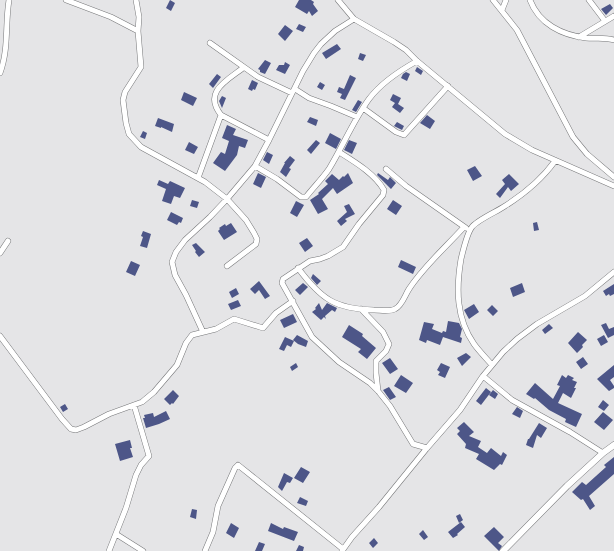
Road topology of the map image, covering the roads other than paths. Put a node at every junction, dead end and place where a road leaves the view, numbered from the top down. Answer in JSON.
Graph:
{"nodes":[{"id":1,"x":9,"y":0,"type":"edge"},
{"id":2,"x":66,"y":0,"type":"edge"},
{"id":3,"x":136,"y":0,"type":"edge"},
{"id":4,"x":338,"y":0,"type":"edge"},
{"id":5,"x":493,"y":0,"type":"edge"},
{"id":6,"x":506,"y":0,"type":"edge"},
{"id":7,"x":530,"y":0,"type":"edge"},
{"id":8,"x":589,"y":0,"type":"edge"},
{"id":9,"x":502,"y":10,"type":"junction"},
{"id":10,"x":614,"y":16,"type":"edge"},
{"id":11,"x":354,"y":19,"type":"junction"},
{"id":12,"x":605,"y":21,"type":"junction"},
{"id":13,"x":138,"y":31,"type":"junction"},
{"id":14,"x":579,"y":37,"type":"junction"},
{"id":15,"x":614,"y":40,"type":"edge"},
{"id":16,"x":210,"y":43,"type":"dead end"},
{"id":17,"x":0,"y":50,"type":"edge"},
{"id":18,"x":6,"y":53,"type":"junction"},
{"id":19,"x":417,"y":61,"type":"junction"},
{"id":20,"x":243,"y":68,"type":"junction"},
{"id":21,"x":0,"y":73,"type":"edge"},
{"id":22,"x":448,"y":86,"type":"junction"},
{"id":23,"x":293,"y":91,"type":"junction"},
{"id":24,"x":363,"y":108,"type":"junction"},
{"id":25,"x":221,"y":114,"type":"junction"},
{"id":26,"x":357,"y":117,"type":"junction"},
{"id":27,"x":269,"y":140,"type":"junction"},
{"id":28,"x":339,"y":152,"type":"junction"},
{"id":29,"x":555,"y":161,"type":"junction"},
{"id":30,"x":255,"y":166,"type":"junction"},
{"id":31,"x":386,"y":169,"type":"dead end"},
{"id":32,"x":614,"y":177,"type":"edge"},
{"id":33,"x":198,"y":178,"type":"junction"},
{"id":34,"x":614,"y":186,"type":"edge"},
{"id":35,"x":227,"y":199,"type":"junction"},
{"id":36,"x":464,"y":227,"type":"junction"},
{"id":37,"x":470,"y":231,"type":"junction"},
{"id":38,"x":8,"y":241,"type":"dead end"},
{"id":39,"x":0,"y":253,"type":"edge"},
{"id":40,"x":227,"y":266,"type":"dead end"},
{"id":41,"x":298,"y":268,"type":"junction"},
{"id":42,"x":614,"y":272,"type":"edge"},
{"id":43,"x":293,"y":301,"type":"junction"},
{"id":44,"x":361,"y":310,"type":"junction"},
{"id":45,"x":203,"y":332,"type":"junction"},
{"id":46,"x":0,"y":336,"type":"edge"},
{"id":47,"x":492,"y":365,"type":"junction"},
{"id":48,"x":483,"y":376,"type":"junction"},
{"id":49,"x":378,"y":391,"type":"junction"},
{"id":50,"x":134,"y":405,"type":"junction"},
{"id":51,"x":614,"y":446,"type":"edge"},
{"id":52,"x":427,"y":448,"type":"junction"},
{"id":53,"x":603,"y":454,"type":"junction"},
{"id":54,"x":116,"y":534,"type":"junction"},
{"id":55,"x":343,"y":550,"type":"edge"},
{"id":56,"x":109,"y":551,"type":"edge"},
{"id":57,"x":143,"y":551,"type":"edge"},
{"id":58,"x":205,"y":551,"type":"edge"},
{"id":59,"x":502,"y":551,"type":"edge"}],
"edges":[{"from":1,"to":18,"type":"street"},
{"from":2,"to":13,"type":"street"},
{"from":3,"to":13,"type":"street"},
{"from":4,"to":11,"type":"street"},
{"from":5,"to":9,"type":"street"},
{"from":6,"to":9,"type":"street"},
{"from":7,"to":14,"type":"street"},
{"from":8,"to":12,"type":"street"},
{"from":9,"to":32,"type":"street"},
{"from":10,"to":12,"type":"street"},
{"from":11,"to":19,"type":"street"},
{"from":11,"to":23,"type":"street"},
{"from":12,"to":14,"type":"street"},
{"from":13,"to":33,"type":"street"},
{"from":14,"to":15,"type":"street"},
{"from":16,"to":20,"type":"street"},
{"from":17,"to":18,"type":"street"},
{"from":18,"to":21,"type":"street"},
{"from":19,"to":22,"type":"street"},
{"from":19,"to":24,"type":"street"},
{"from":20,"to":23,"type":"street"},
{"from":20,"to":25,"type":"street"},
{"from":22,"to":24,"type":"street"},
{"from":22,"to":29,"type":"street"},
{"from":23,"to":26,"type":"street"},
{"from":23,"to":27,"type":"street"},
{"from":24,"to":26,"type":"street"},
{"from":25,"to":27,"type":"street"},
{"from":25,"to":33,"type":"street"},
{"from":26,"to":28,"type":"street"},
{"from":27,"to":30,"type":"street"},
{"from":28,"to":30,"type":"street"},
{"from":28,"to":41,"type":"street"},
{"from":29,"to":34,"type":"street"},
{"from":29,"to":37,"type":"street"},
{"from":30,"to":35,"type":"street"},
{"from":31,"to":36,"type":"street"},
{"from":33,"to":35,"type":"street"},
{"from":35,"to":40,"type":"street"},
{"from":35,"to":45,"type":"street"},
{"from":36,"to":37,"type":"street"},
{"from":36,"to":44,"type":"street"},
{"from":37,"to":47,"type":"street"},
{"from":38,"to":39,"type":"street"},
{"from":41,"to":43,"type":"street"},
{"from":41,"to":44,"type":"street"},
{"from":42,"to":47,"type":"street"},
{"from":43,"to":45,"type":"street"},
{"from":43,"to":49,"type":"street"},
{"from":44,"to":49,"type":"street"},
{"from":45,"to":50,"type":"street"},
{"from":46,"to":50,"type":"street"},
{"from":47,"to":48,"type":"street"},
{"from":48,"to":52,"type":"street"},
{"from":48,"to":53,"type":"street"},
{"from":49,"to":52,"type":"street"},
{"from":50,"to":54,"type":"street"},
{"from":51,"to":53,"type":"street"},
{"from":52,"to":55,"type":"street"},
{"from":53,"to":59,"type":"street"},
{"from":54,"to":56,"type":"street"},
{"from":54,"to":57,"type":"street"},
{"from":55,"to":58,"type":"street"}]}
